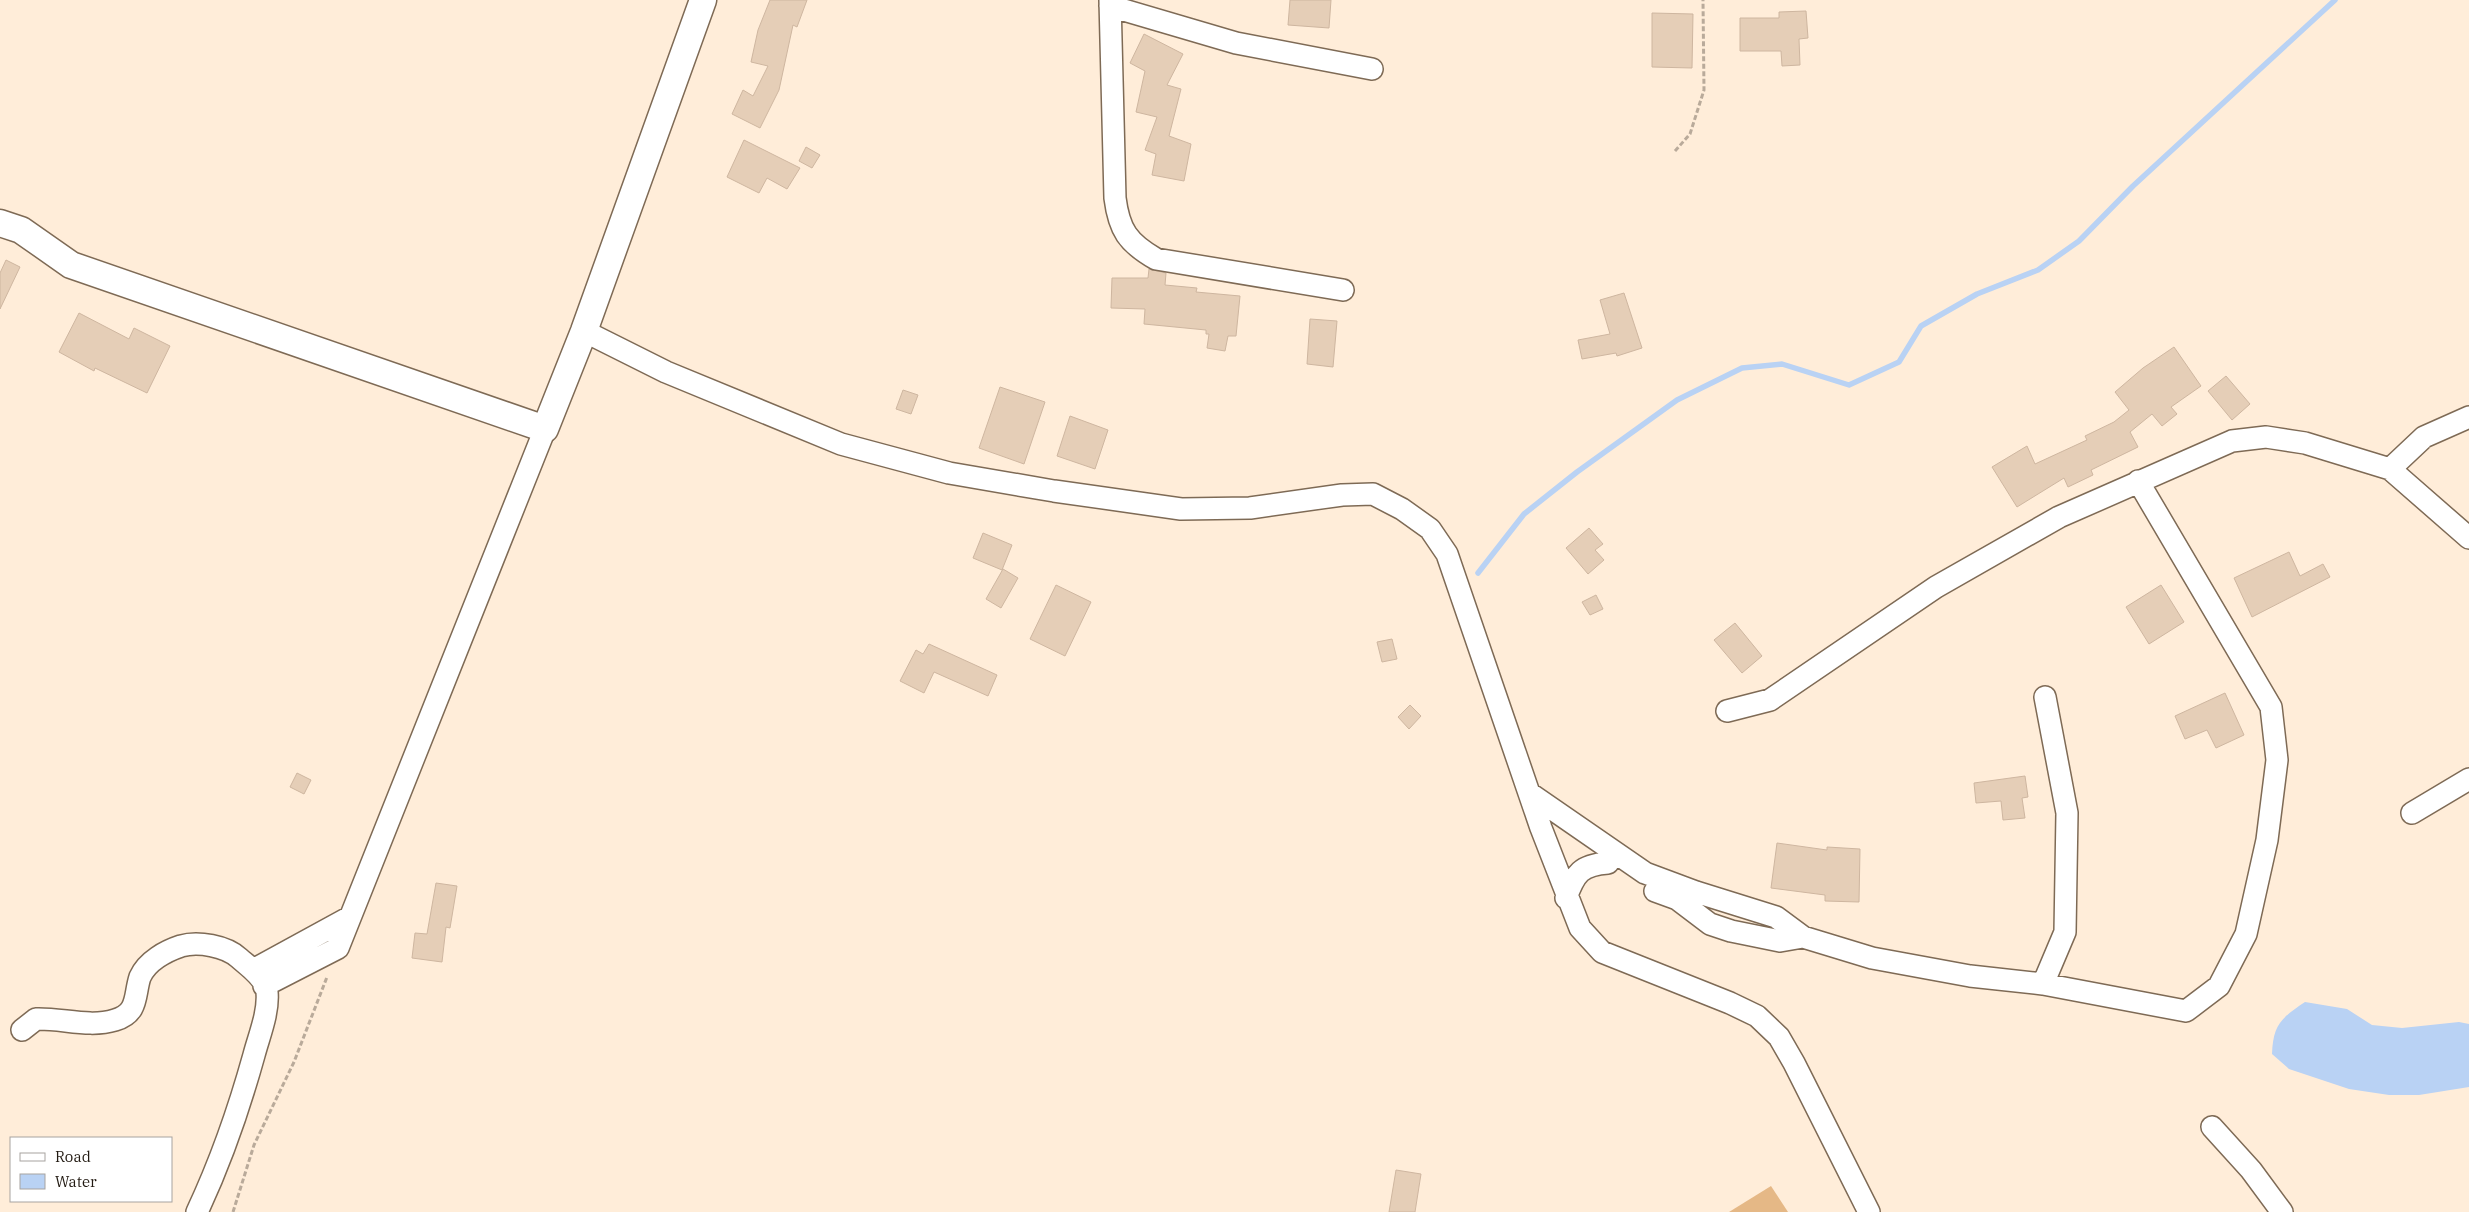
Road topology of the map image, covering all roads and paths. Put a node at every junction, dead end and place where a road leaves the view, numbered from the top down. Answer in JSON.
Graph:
{"nodes":[{"id":1,"x":703,"y":0,"type":"edge"},
{"id":2,"x":1703,"y":0,"type":"edge"},
{"id":3,"x":1110,"y":3,"type":"edge"},
{"id":4,"x":1372,"y":69,"type":"dead end"},
{"id":5,"x":1675,"y":151,"type":"dead end"},
{"id":6,"x":0,"y":223,"type":"edge"},
{"id":7,"x":1343,"y":290,"type":"dead end"},
{"id":8,"x":584,"y":331,"type":"junction"},
{"id":9,"x":2469,"y":417,"type":"edge"},
{"id":10,"x":545,"y":429,"type":"junction"},
{"id":11,"x":2390,"y":469,"type":"junction"},
{"id":12,"x":2138,"y":481,"type":"junction"},
{"id":13,"x":2469,"y":538,"type":"edge"},
{"id":14,"x":2045,"y":697,"type":"dead end"},
{"id":15,"x":1727,"y":712,"type":"dead end"},
{"id":16,"x":2469,"y":779,"type":"edge"},
{"id":17,"x":1529,"y":793,"type":"junction"},
{"id":18,"x":2412,"y":813,"type":"dead end"},
{"id":19,"x":1541,"y":828,"type":"junction"},
{"id":20,"x":1608,"y":863,"type":"junction"},
{"id":21,"x":1566,"y":898,"type":"junction"},
{"id":22,"x":350,"y":918,"type":"junction"},
{"id":23,"x":1803,"y":937,"type":"junction"},
{"id":24,"x":338,"y":948,"type":"junction"},
{"id":25,"x":259,"y":978,"type":"junction"},
{"id":26,"x":2043,"y":984,"type":"junction"},
{"id":27,"x":22,"y":1030,"type":"dead end"},
{"id":28,"x":2212,"y":1127,"type":"dead end"},
{"id":29,"x":198,"y":1212,"type":"edge"},
{"id":30,"x":233,"y":1212,"type":"edge"},
{"id":31,"x":1869,"y":1212,"type":"edge"},
{"id":32,"x":2282,"y":1212,"type":"edge"}],
"edges":[{"from":1,"to":8,"type":"street"},
{"from":2,"to":5,"type":"path"},
{"from":3,"to":4,"type":"street"},
{"from":3,"to":7,"type":"street"},
{"from":6,"to":10,"type":"street"},
{"from":8,"to":10,"type":"street"},
{"from":8,"to":17,"type":"street"},
{"from":9,"to":11,"type":"street"},
{"from":10,"to":22,"type":"street"},
{"from":11,"to":12,"type":"street"},
{"from":11,"to":13,"type":"street"},
{"from":12,"to":15,"type":"street"},
{"from":12,"to":26,"type":"street"},
{"from":14,"to":26,"type":"street"},
{"from":16,"to":18,"type":"street"},
{"from":17,"to":19,"type":"street"},
{"from":17,"to":23,"type":"street"},
{"from":19,"to":20,"type":"street"},
{"from":19,"to":21,"type":"street"},
{"from":20,"to":21,"type":"street"},
{"from":20,"to":23,"type":"street"},
{"from":21,"to":31,"type":"street"},
{"from":22,"to":24,"type":"street"},
{"from":22,"to":25,"type":"street"},
{"from":23,"to":26,"type":"street"},
{"from":24,"to":25,"type":"street"},
{"from":24,"to":30,"type":"path"},
{"from":25,"to":27,"type":"street"},
{"from":25,"to":29,"type":"street"},
{"from":28,"to":32,"type":"street"}]}
